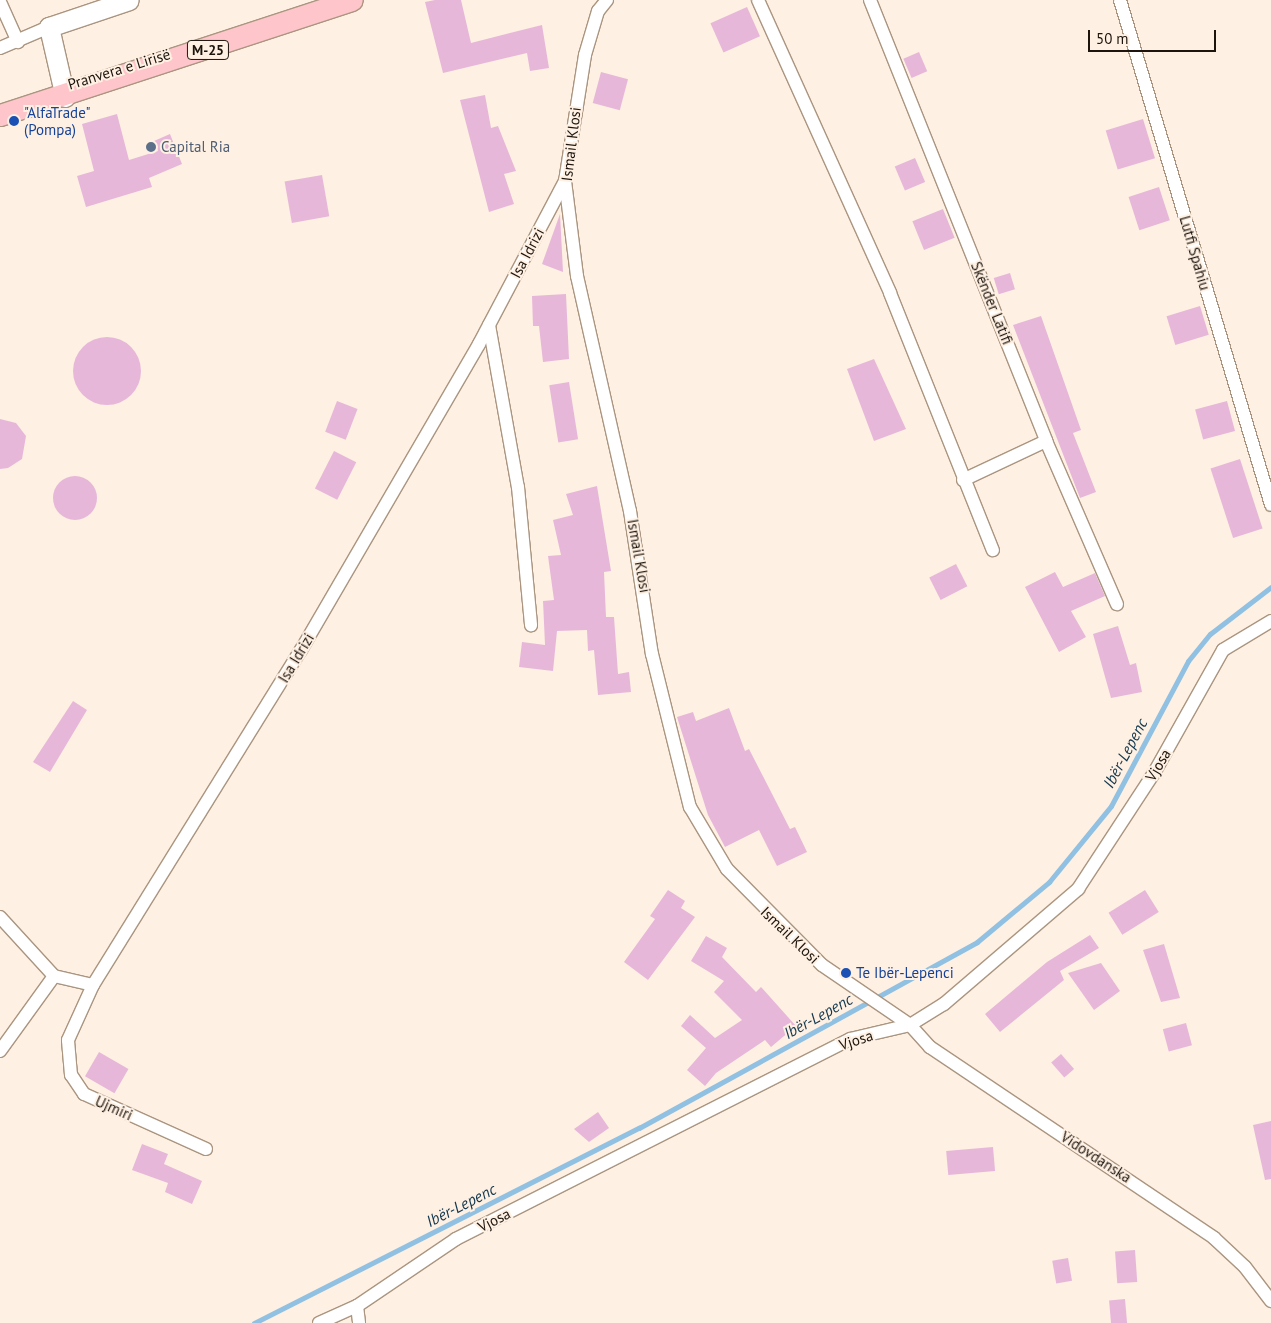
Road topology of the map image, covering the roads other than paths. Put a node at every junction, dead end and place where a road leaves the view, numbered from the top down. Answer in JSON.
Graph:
{"nodes":[{"id":1,"x":130,"y":0,"type":"edge"},
{"id":2,"x":321,"y":0,"type":"edge"},
{"id":3,"x":352,"y":0,"type":"edge"},
{"id":4,"x":607,"y":0,"type":"edge"},
{"id":5,"x":758,"y":0,"type":"edge"},
{"id":6,"x":870,"y":0,"type":"edge"},
{"id":7,"x":1120,"y":0,"type":"edge"},
{"id":8,"x":0,"y":2,"type":"edge"},
{"id":9,"x":49,"y":27,"type":"junction"},
{"id":10,"x":18,"y":42,"type":"junction"},
{"id":11,"x":0,"y":48,"type":"edge"},
{"id":12,"x":63,"y":91,"type":"junction"},
{"id":13,"x":0,"y":104,"type":"edge"},
{"id":14,"x":0,"y":116,"type":"edge"},
{"id":15,"x":565,"y":181,"type":"junction"},
{"id":16,"x":489,"y":325,"type":"junction"},
{"id":17,"x":1046,"y":441,"type":"junction"},
{"id":18,"x":963,"y":480,"type":"junction"},
{"id":19,"x":1271,"y":505,"type":"edge"},
{"id":20,"x":993,"y":550,"type":"dead end"},
{"id":21,"x":1117,"y":604,"type":"dead end"},
{"id":22,"x":1271,"y":621,"type":"edge"},
{"id":23,"x":531,"y":625,"type":"dead end"},
{"id":24,"x":0,"y":917,"type":"edge"},
{"id":25,"x":54,"y":976,"type":"junction"},
{"id":26,"x":93,"y":984,"type":"junction"},
{"id":27,"x":910,"y":1025,"type":"junction"},
{"id":28,"x":0,"y":1051,"type":"edge"},
{"id":29,"x":206,"y":1149,"type":"dead end"},
{"id":30,"x":1271,"y":1301,"type":"edge"},
{"id":31,"x":357,"y":1306,"type":"junction"},
{"id":32,"x":319,"y":1323,"type":"edge"},
{"id":33,"x":359,"y":1323,"type":"edge"}],
"edges":[{"from":1,"to":9,"type":"street"},
{"from":2,"to":12,"type":"main road","name":"Pranvera e Lirisë","number":"M-25"},
{"from":3,"to":12,"type":"main road","name":"Pranvera e Lirisë","number":"M-25"},
{"from":4,"to":15,"type":"street","name":"Ismail Klosi"},
{"from":5,"to":18,"type":"street"},
{"from":6,"to":17,"type":"street","name":"Skënder Latifi"},
{"from":7,"to":19,"type":"street","name":"Lutfi Spahiu"},
{"from":8,"to":10,"type":"street"},
{"from":9,"to":10,"type":"street"},
{"from":9,"to":12,"type":"street"},
{"from":10,"to":11,"type":"street"},
{"from":12,"to":13,"type":"main road","name":"Pranvera e Lirisë","number":"M-25"},
{"from":12,"to":14,"type":"main road","name":"Pranvera e Lirisë","number":"M-25"},
{"from":15,"to":16,"type":"street","name":"Isa Idrizi"},
{"from":15,"to":27,"type":"street","name":"Ismail Klosi"},
{"from":16,"to":23,"type":"street"},
{"from":16,"to":26,"type":"street","name":"Isa Idrizi"},
{"from":17,"to":18,"type":"street"},
{"from":17,"to":21,"type":"street","name":"Skënder Latifi"},
{"from":18,"to":20,"type":"street"},
{"from":22,"to":27,"type":"street","name":"Vjosa"},
{"from":24,"to":25,"type":"street"},
{"from":25,"to":26,"type":"street"},
{"from":25,"to":28,"type":"street"},
{"from":26,"to":29,"type":"street","name":"Ujmiri"},
{"from":27,"to":30,"type":"street","name":"Vidovdanska"},
{"from":27,"to":31,"type":"street","name":"Vjosa"},
{"from":31,"to":32,"type":"street","name":"Vjosa"},
{"from":31,"to":33,"type":"street"}]}
